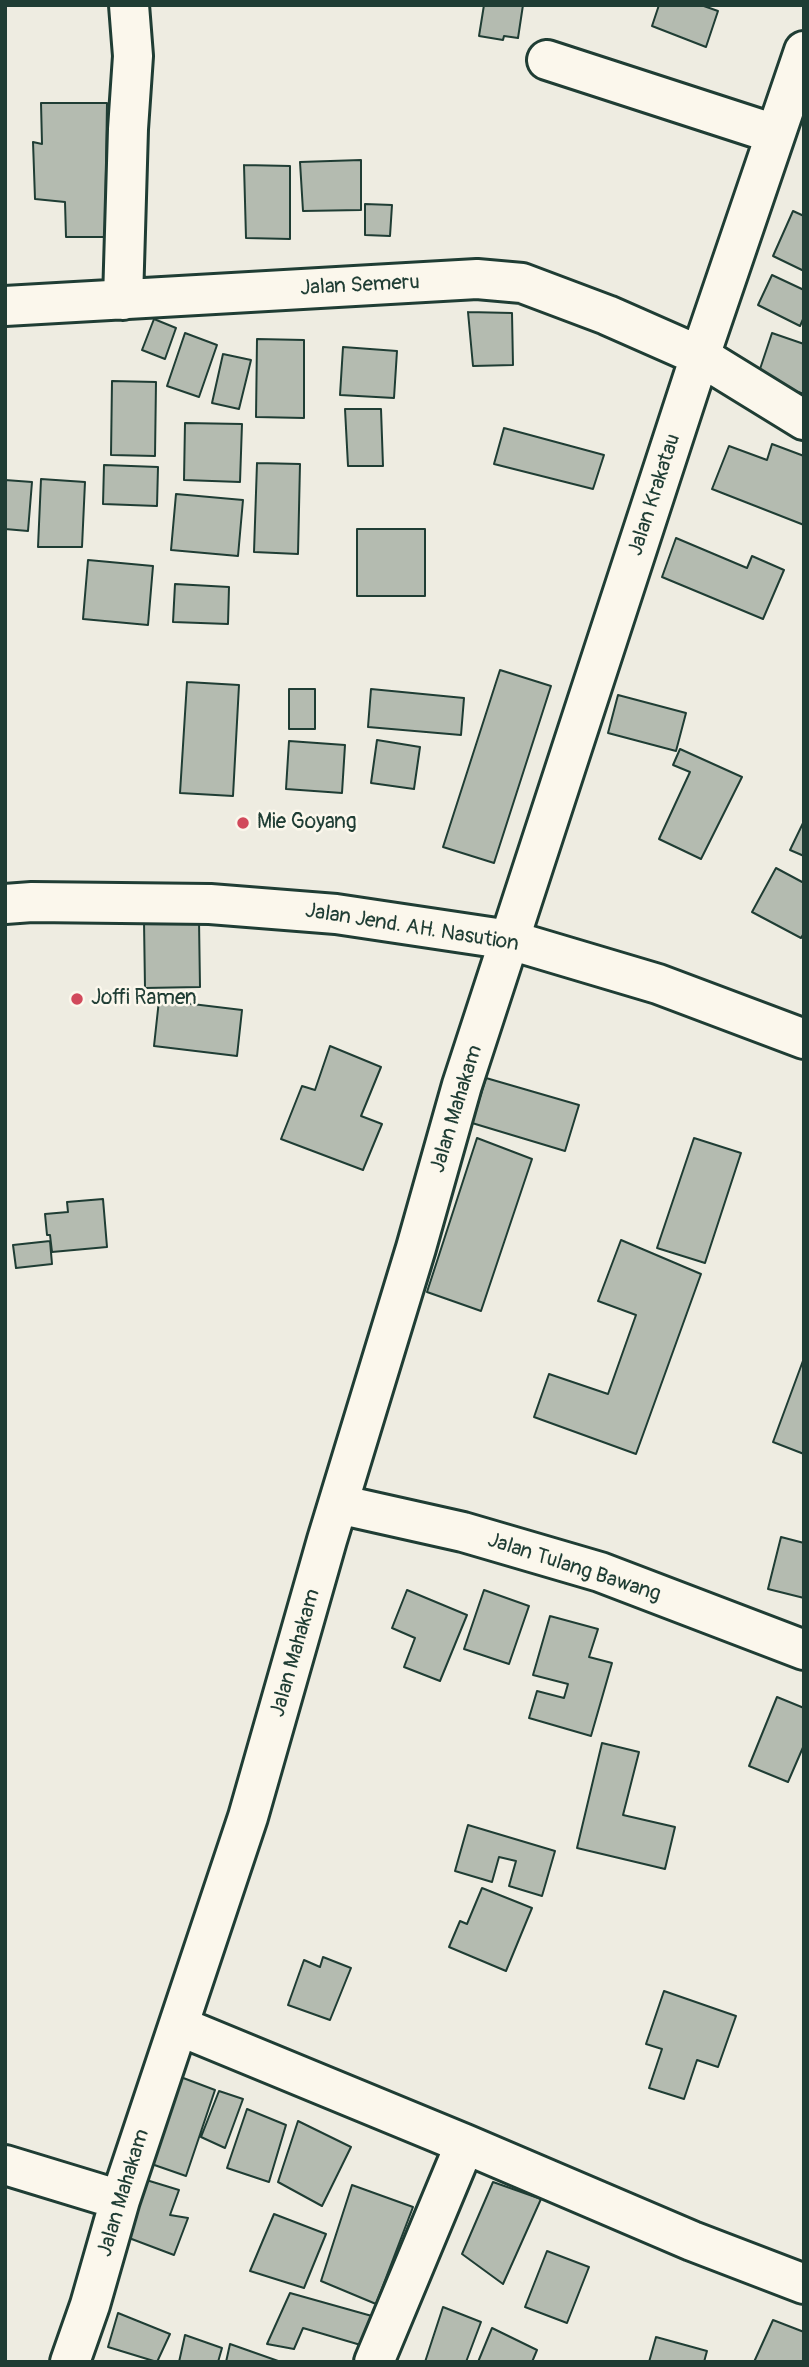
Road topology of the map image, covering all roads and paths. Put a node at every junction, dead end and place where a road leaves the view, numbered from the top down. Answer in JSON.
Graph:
{"nodes":[{"id":1,"x":129,"y":5,"type":"edge"},
{"id":2,"x":804,"y":51,"type":"edge"},
{"id":3,"x":547,"y":60,"type":"dead end"},
{"id":4,"x":775,"y":134,"type":"junction"},
{"id":5,"x":124,"y":300,"type":"junction"},
{"id":6,"x":5,"y":306,"type":"edge"},
{"id":7,"x":700,"y":356,"type":"junction"},
{"id":8,"x":804,"y":420,"type":"edge"},
{"id":9,"x":5,"y":904,"type":"edge"},
{"id":10,"x":510,"y":940,"type":"junction"},
{"id":11,"x":804,"y":1039,"type":"edge"},
{"id":12,"x":338,"y":1504,"type":"junction"},
{"id":13,"x":804,"y":1650,"type":"edge"},
{"id":14,"x":178,"y":2026,"type":"junction"},
{"id":15,"x":465,"y":2144,"type":"junction"},
{"id":16,"x":5,"y":2165,"type":"edge"},
{"id":17,"x":120,"y":2200,"type":"junction"},
{"id":18,"x":804,"y":2284,"type":"edge"},
{"id":19,"x":70,"y":2362,"type":"edge"},
{"id":20,"x":373,"y":2362,"type":"edge"}],
"edges":[{"from":1,"to":5,"type":"main road"},
{"from":2,"to":4,"type":"main road","name":"Jalan Krakatau"},
{"from":3,"to":4,"type":"main road"},
{"from":4,"to":7,"type":"main road","name":"Jalan Krakatau"},
{"from":5,"to":6,"type":"main road","name":"Jalan Semeru"},
{"from":5,"to":7,"type":"main road","name":"Jalan Semeru"},
{"from":7,"to":8,"type":"main road","name":"Jalan Semeru"},
{"from":7,"to":10,"type":"main road","name":"Jalan Krakatau"},
{"from":9,"to":10,"type":"main road","name":"Jalan Jend. AH. Nasution"},
{"from":10,"to":11,"type":"main road","name":"Jalan Jend. AH. Nasution"},
{"from":10,"to":12,"type":"main road","name":"Jalan Mahakam"},
{"from":12,"to":13,"type":"main road","name":"Jalan Tulang Bawang"},
{"from":12,"to":14,"type":"main road","name":"Jalan Mahakam"},
{"from":14,"to":15,"type":"main road"},
{"from":14,"to":17,"type":"main road","name":"Jalan Mahakam"},
{"from":15,"to":18,"type":"main road"},
{"from":15,"to":20,"type":"main road"},
{"from":16,"to":17,"type":"main road"},
{"from":17,"to":19,"type":"main road","name":"Jalan Mahakam"}]}
